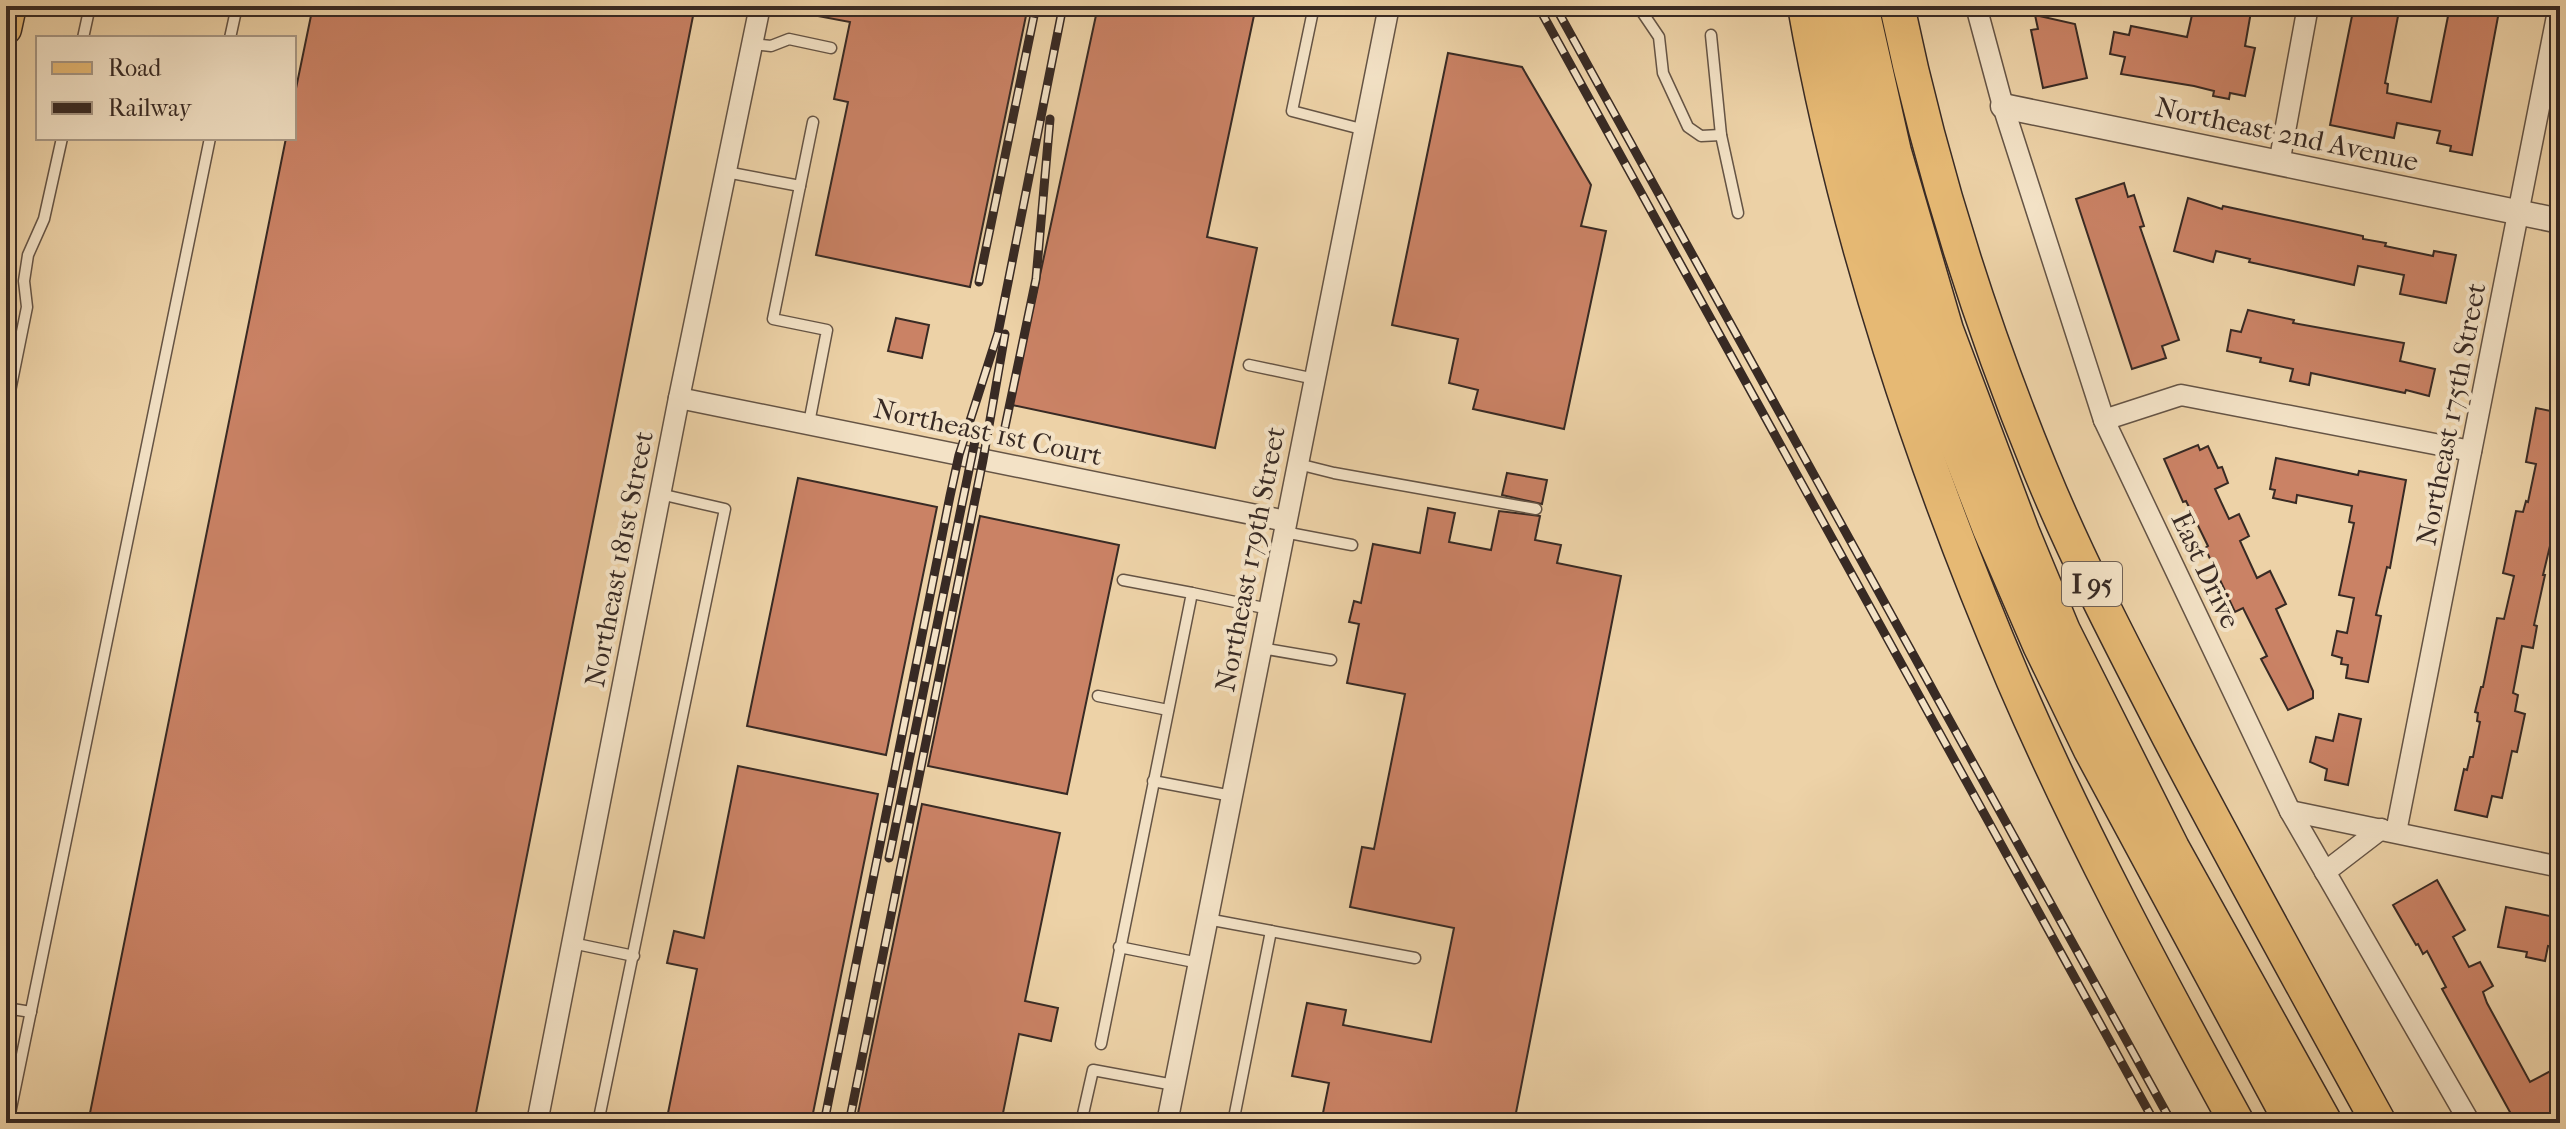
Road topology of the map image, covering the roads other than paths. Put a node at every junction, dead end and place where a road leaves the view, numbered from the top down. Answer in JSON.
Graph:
{"nodes":[{"id":1,"x":90,"y":6,"type":"edge"},
{"id":2,"x":237,"y":6,"type":"edge"},
{"id":3,"x":760,"y":6,"type":"edge"},
{"id":4,"x":1314,"y":6,"type":"edge"},
{"id":5,"x":1389,"y":6,"type":"edge"},
{"id":6,"x":1638,"y":6,"type":"edge"},
{"id":7,"x":1805,"y":6,"type":"edge"},
{"id":8,"x":1834,"y":6,"type":"edge"},
{"id":9,"x":1861,"y":6,"type":"edge"},
{"id":10,"x":1897,"y":6,"type":"edge"},
{"id":11,"x":1976,"y":6,"type":"edge"},
{"id":12,"x":2308,"y":6,"type":"edge"},
{"id":13,"x":2559,"y":6,"type":"edge"},
{"id":14,"x":1711,"y":35,"type":"dead end"},
{"id":15,"x":83,"y":36,"type":"edge"},
{"id":16,"x":230,"y":36,"type":"edge"},
{"id":17,"x":752,"y":44,"type":"junction"},
{"id":18,"x":831,"y":48,"type":"dead end"},
{"id":19,"x":2003,"y":106,"type":"junction"},
{"id":20,"x":813,"y":122,"type":"dead end"},
{"id":21,"x":1365,"y":130,"type":"junction"},
{"id":22,"x":1721,"y":135,"type":"junction"},
{"id":23,"x":62,"y":140,"type":"edge"},
{"id":24,"x":210,"y":140,"type":"edge"},
{"id":25,"x":2279,"y":164,"type":"junction"},
{"id":26,"x":726,"y":172,"type":"junction"},
{"id":27,"x":800,"y":186,"type":"junction"},
{"id":28,"x":2520,"y":212,"type":"junction"},
{"id":29,"x":1738,"y":213,"type":"dead end"},
{"id":30,"x":2560,"y":221,"type":"edge"},
{"id":31,"x":1249,"y":365,"type":"dead end"},
{"id":32,"x":1315,"y":379,"type":"junction"},
{"id":33,"x":679,"y":398,"type":"junction"},
{"id":34,"x":6,"y":411,"type":"edge"},
{"id":35,"x":2104,"y":420,"type":"junction"},
{"id":36,"x":809,"y":423,"type":"junction"},
{"id":37,"x":2471,"y":451,"type":"junction"},
{"id":38,"x":1298,"y":464,"type":"junction"},
{"id":39,"x":660,"y":494,"type":"junction"},
{"id":40,"x":1536,"y":509,"type":"dead end"},
{"id":41,"x":1285,"y":527,"type":"junction"},
{"id":42,"x":1352,"y":545,"type":"dead end"},
{"id":43,"x":1123,"y":580,"type":"dead end"},
{"id":44,"x":1192,"y":593,"type":"junction"},
{"id":45,"x":1269,"y":609,"type":"junction"},
{"id":46,"x":1261,"y":648,"type":"junction"},
{"id":47,"x":1331,"y":660,"type":"dead end"},
{"id":48,"x":1098,"y":696,"type":"dead end"},
{"id":49,"x":1168,"y":710,"type":"junction"},
{"id":50,"x":1153,"y":781,"type":"junction"},
{"id":51,"x":1232,"y":796,"type":"junction"},
{"id":52,"x":2290,"y":811,"type":"junction"},
{"id":53,"x":2388,"y":830,"type":"junction"},
{"id":54,"x":2560,"y":867,"type":"edge"},
{"id":55,"x":2325,"y":872,"type":"junction"},
{"id":56,"x":1207,"y":919,"type":"junction"},
{"id":57,"x":1271,"y":931,"type":"junction"},
{"id":58,"x":572,"y":943,"type":"junction"},
{"id":59,"x":1119,"y":947,"type":"junction"},
{"id":60,"x":634,"y":956,"type":"junction"},
{"id":61,"x":1415,"y":958,"type":"dead end"},
{"id":62,"x":1199,"y":963,"type":"junction"},
{"id":63,"x":6,"y":1008,"type":"edge"},
{"id":64,"x":31,"y":1012,"type":"junction"},
{"id":65,"x":1101,"y":1044,"type":"dead end"},
{"id":66,"x":1174,"y":1085,"type":"junction"},
{"id":67,"x":8,"y":1123,"type":"edge"},
{"id":68,"x":537,"y":1123,"type":"edge"},
{"id":69,"x":598,"y":1123,"type":"edge"},
{"id":70,"x":1081,"y":1123,"type":"edge"},
{"id":71,"x":1167,"y":1123,"type":"edge"},
{"id":72,"x":1233,"y":1123,"type":"edge"},
{"id":73,"x":2237,"y":1123,"type":"edge"},
{"id":74,"x":2292,"y":1123,"type":"edge"},
{"id":75,"x":2325,"y":1123,"type":"edge"},
{"id":76,"x":2379,"y":1123,"type":"edge"},
{"id":77,"x":2470,"y":1123,"type":"edge"}],
"edges":[{"from":1,"to":15,"type":"lane"},
{"from":2,"to":16,"type":"lane"},
{"from":3,"to":17,"type":"street","name":"Northeast 181st Street"},
{"from":4,"to":21,"type":"lane"},
{"from":5,"to":21,"type":"street","name":"Northeast 179th Street"},
{"from":6,"to":22,"type":"lane"},
{"from":7,"to":73,"type":"highway"},
{"from":8,"to":74,"type":"highway"},
{"from":9,"to":75,"type":"highway"},
{"from":10,"to":76,"type":"highway","number":"I 95"},
{"from":11,"to":19,"type":"street","name":"East Drive"},
{"from":12,"to":25,"type":"street"},
{"from":13,"to":28,"type":"street","name":"Northeast 175th Street"},
{"from":14,"to":22,"type":"lane"},
{"from":17,"to":18,"type":"lane"},
{"from":17,"to":26,"type":"street","name":"Northeast 181st Street"},
{"from":19,"to":25,"type":"street","name":"Northeast 2nd Avenue"},
{"from":19,"to":35,"type":"street","name":"East Drive"},
{"from":20,"to":27,"type":"lane"},
{"from":21,"to":32,"type":"street","name":"Northeast 179th Street"},
{"from":22,"to":29,"type":"lane"},
{"from":23,"to":34,"type":"lane"},
{"from":24,"to":64,"type":"lane"},
{"from":25,"to":28,"type":"street","name":"Northeast 2nd Avenue"},
{"from":26,"to":27,"type":"lane"},
{"from":26,"to":33,"type":"street","name":"Northeast 181st Street"},
{"from":27,"to":36,"type":"lane"},
{"from":28,"to":30,"type":"street","name":"Northeast 2nd Avenue"},
{"from":28,"to":37,"type":"street","name":"Northeast 175th Street"},
{"from":31,"to":32,"type":"lane"},
{"from":32,"to":38,"type":"street","name":"Northeast 179th Street"},
{"from":33,"to":36,"type":"street","name":"Northeast 1st Court"},
{"from":33,"to":39,"type":"street","name":"Northeast 181st Street"},
{"from":35,"to":37,"type":"street"},
{"from":35,"to":52,"type":"street","name":"East Drive"},
{"from":36,"to":41,"type":"street","name":"Northeast 1st Court"},
{"from":37,"to":53,"type":"street","name":"Northeast 175th Street"},
{"from":38,"to":40,"type":"lane"},
{"from":38,"to":41,"type":"street","name":"Northeast 179th Street"},
{"from":39,"to":58,"type":"street","name":"Northeast 181st Street"},
{"from":39,"to":60,"type":"lane"},
{"from":41,"to":42,"type":"lane"},
{"from":41,"to":45,"type":"street","name":"Northeast 179th Street"},
{"from":43,"to":44,"type":"lane"},
{"from":44,"to":45,"type":"lane"},
{"from":44,"to":49,"type":"lane"},
{"from":45,"to":46,"type":"street","name":"Northeast 179th Street"},
{"from":46,"to":47,"type":"lane"},
{"from":46,"to":51,"type":"street","name":"Northeast 179th Street"},
{"from":48,"to":49,"type":"lane"},
{"from":49,"to":50,"type":"lane"},
{"from":50,"to":51,"type":"lane"},
{"from":50,"to":59,"type":"lane"},
{"from":51,"to":56,"type":"street","name":"Northeast 179th Street"},
{"from":52,"to":53,"type":"street"},
{"from":52,"to":55,"type":"street","name":"East Drive"},
{"from":53,"to":54,"type":"street"},
{"from":53,"to":55,"type":"street"},
{"from":55,"to":77,"type":"street","name":"East Drive"},
{"from":56,"to":57,"type":"lane"},
{"from":56,"to":62,"type":"street","name":"Northeast 179th Street"},
{"from":57,"to":61,"type":"lane"},
{"from":57,"to":72,"type":"lane"},
{"from":58,"to":60,"type":"lane"},
{"from":58,"to":68,"type":"street","name":"Northeast 181st Street"},
{"from":59,"to":62,"type":"lane"},
{"from":59,"to":65,"type":"lane"},
{"from":60,"to":69,"type":"lane"},
{"from":62,"to":66,"type":"street","name":"Northeast 179th Street"},
{"from":63,"to":64,"type":"lane"},
{"from":64,"to":67,"type":"lane"},
{"from":66,"to":70,"type":"lane"},
{"from":66,"to":71,"type":"street","name":"Northeast 179th Street"}]}
